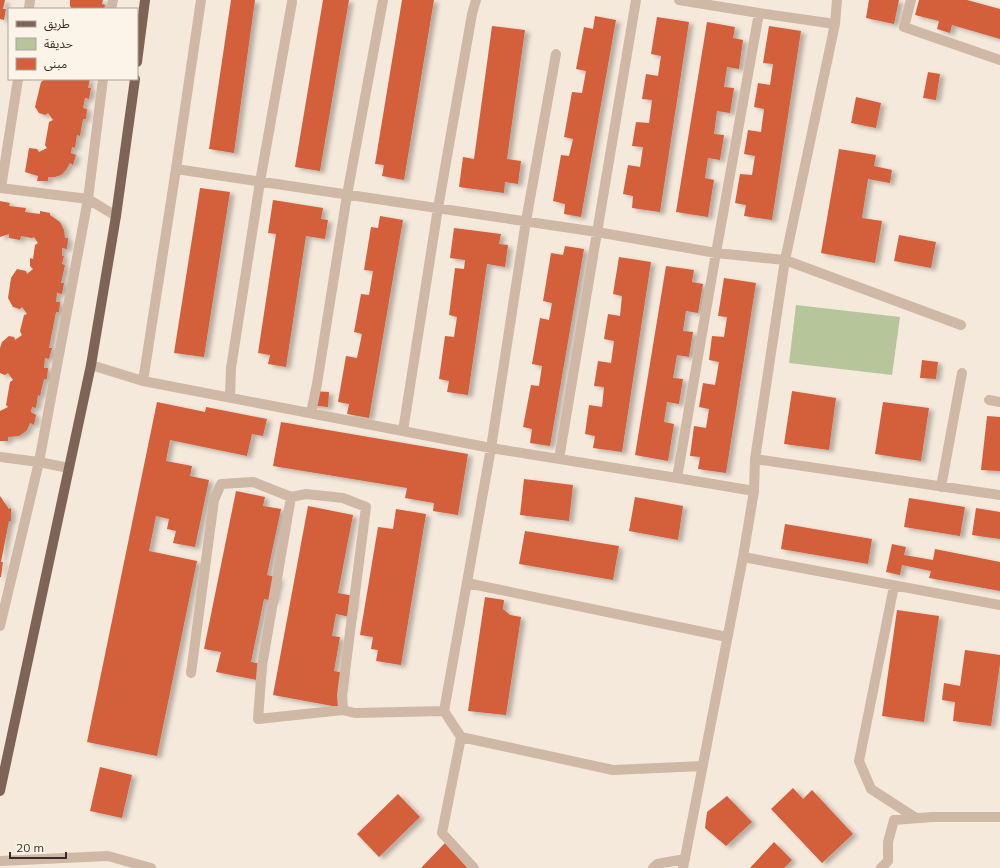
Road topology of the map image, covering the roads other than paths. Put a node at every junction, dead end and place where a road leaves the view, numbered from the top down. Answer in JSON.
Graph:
{"nodes":[{"id":1,"x":145,"y":0,"type":"edge"},
{"id":2,"x":201,"y":0,"type":"edge"},
{"id":3,"x":383,"y":0,"type":"edge"},
{"id":4,"x":476,"y":0,"type":"edge"},
{"id":5,"x":636,"y":0,"type":"edge"},
{"id":6,"x":679,"y":0,"type":"edge"},
{"id":7,"x":837,"y":0,"type":"edge"},
{"id":8,"x":911,"y":0,"type":"edge"},
{"id":9,"x":292,"y":2,"type":"dead end"},
{"id":10,"x":758,"y":14,"type":"junction"},
{"id":11,"x":835,"y":24,"type":"junction"},
{"id":12,"x":138,"y":54,"type":"edge"},
{"id":13,"x":556,"y":54,"type":"dead end"},
{"id":14,"x":1000,"y":60,"type":"edge"},
{"id":15,"x":18,"y":80,"type":"edge"},
{"id":16,"x":103,"y":80,"type":"edge"},
{"id":17,"x":135,"y":80,"type":"edge"},
{"id":18,"x":176,"y":169,"type":"junction"},
{"id":19,"x":260,"y":182,"type":"junction"},
{"id":20,"x":0,"y":188,"type":"edge"},
{"id":21,"x":347,"y":195,"type":"junction"},
{"id":22,"x":88,"y":199,"type":"junction"},
{"id":23,"x":438,"y":208,"type":"junction"},
{"id":24,"x":116,"y":216,"type":"junction"},
{"id":25,"x":526,"y":221,"type":"junction"},
{"id":26,"x":597,"y":232,"type":"junction"},
{"id":27,"x":716,"y":253,"type":"junction"},
{"id":28,"x":785,"y":260,"type":"junction"},
{"id":29,"x":961,"y":325,"type":"dead end"},
{"id":30,"x":91,"y":365,"type":"junction"},
{"id":31,"x":962,"y":373,"type":"dead end"},
{"id":32,"x":143,"y":381,"type":"junction"},
{"id":33,"x":230,"y":398,"type":"junction"},
{"id":34,"x":989,"y":400,"type":"dead end"},
{"id":35,"x":1000,"y":402,"type":"edge"},
{"id":36,"x":311,"y":413,"type":"junction"},
{"id":37,"x":403,"y":431,"type":"junction"},
{"id":38,"x":491,"y":448,"type":"junction"},
{"id":39,"x":0,"y":457,"type":"edge"},
{"id":40,"x":559,"y":459,"type":"junction"},
{"id":41,"x":755,"y":459,"type":"junction"},
{"id":42,"x":39,"y":462,"type":"junction"},
{"id":43,"x":69,"y":468,"type":"junction"},
{"id":44,"x":677,"y":478,"type":"junction"},
{"id":45,"x":941,"y":487,"type":"junction"},
{"id":46,"x":754,"y":491,"type":"junction"},
{"id":47,"x":1000,"y":495,"type":"edge"},
{"id":48,"x":292,"y":497,"type":"junction"},
{"id":49,"x":743,"y":557,"type":"junction"},
{"id":50,"x":467,"y":583,"type":"junction"},
{"id":51,"x":894,"y":586,"type":"junction"},
{"id":52,"x":1000,"y":605,"type":"edge"},
{"id":53,"x":0,"y":626,"type":"edge"},
{"id":54,"x":727,"y":637,"type":"junction"},
{"id":55,"x":190,"y":673,"type":"dead end"},
{"id":56,"x":344,"y":710,"type":"junction"},
{"id":57,"x":444,"y":711,"type":"junction"},
{"id":58,"x":460,"y":737,"type":"junction"},
{"id":59,"x":703,"y":766,"type":"junction"},
{"id":60,"x":0,"y":791,"type":"edge"},
{"id":61,"x":1000,"y":817,"type":"edge"},
{"id":62,"x":916,"y":818,"type":"junction"},
{"id":63,"x":0,"y":861,"type":"edge"},
{"id":64,"x":684,"y":864,"type":"edge"},
{"id":65,"x":151,"y":868,"type":"edge"},
{"id":66,"x":474,"y":868,"type":"edge"},
{"id":67,"x":653,"y":868,"type":"edge"},
{"id":68,"x":881,"y":868,"type":"edge"}],
"edges":[{"from":1,"to":12,"type":"main road"},
{"from":2,"to":18,"type":"street"},
{"from":3,"to":21,"type":"street"},
{"from":4,"to":23,"type":"street"},
{"from":5,"to":26,"type":"street"},
{"from":6,"to":10,"type":"street"},
{"from":7,"to":11,"type":"street"},
{"from":8,"to":14,"type":"street"},
{"from":9,"to":19,"type":"street"},
{"from":10,"to":11,"type":"street"},
{"from":10,"to":27,"type":"street"},
{"from":11,"to":28,"type":"street"},
{"from":13,"to":25,"type":"street"},
{"from":15,"to":20,"type":"street"},
{"from":16,"to":22,"type":"street"},
{"from":17,"to":24,"type":"main road"},
{"from":18,"to":19,"type":"street"},
{"from":18,"to":32,"type":"street"},
{"from":19,"to":21,"type":"street"},
{"from":19,"to":33,"type":"street"},
{"from":20,"to":22,"type":"street"},
{"from":21,"to":23,"type":"street"},
{"from":21,"to":36,"type":"street"},
{"from":22,"to":24,"type":"street"},
{"from":22,"to":42,"type":"street"},
{"from":23,"to":25,"type":"street"},
{"from":23,"to":37,"type":"street"},
{"from":24,"to":30,"type":"main road"},
{"from":25,"to":26,"type":"street"},
{"from":25,"to":38,"type":"street"},
{"from":26,"to":27,"type":"street"},
{"from":26,"to":40,"type":"street"},
{"from":27,"to":28,"type":"street"},
{"from":27,"to":44,"type":"street"},
{"from":28,"to":29,"type":"street"},
{"from":28,"to":41,"type":"street"},
{"from":30,"to":32,"type":"street"},
{"from":30,"to":43,"type":"main road"},
{"from":31,"to":45,"type":"street"},
{"from":32,"to":33,"type":"street"},
{"from":33,"to":36,"type":"street"},
{"from":34,"to":35,"type":"street"},
{"from":36,"to":37,"type":"street"},
{"from":37,"to":38,"type":"street"},
{"from":38,"to":40,"type":"street"},
{"from":38,"to":50,"type":"street"},
{"from":39,"to":42,"type":"street"},
{"from":40,"to":44,"type":"street"},
{"from":41,"to":45,"type":"street"},
{"from":41,"to":46,"type":"street"},
{"from":42,"to":43,"type":"street"},
{"from":42,"to":53,"type":"street"},
{"from":43,"to":60,"type":"main road"},
{"from":44,"to":46,"type":"street"},
{"from":45,"to":47,"type":"street"},
{"from":46,"to":49,"type":"street"},
{"from":48,"to":55,"type":"street"},
{"from":48,"to":56,"type":"street"},
{"from":48,"to":56,"type":"street"},
{"from":49,"to":51,"type":"street"},
{"from":49,"to":54,"type":"street"},
{"from":50,"to":54,"type":"street"},
{"from":50,"to":57,"type":"street"},
{"from":51,"to":52,"type":"street"},
{"from":51,"to":62,"type":"street"},
{"from":54,"to":59,"type":"street"},
{"from":56,"to":57,"type":"street"},
{"from":57,"to":58,"type":"street"},
{"from":58,"to":59,"type":"street"},
{"from":58,"to":66,"type":"street"},
{"from":59,"to":64,"type":"street"},
{"from":61,"to":62,"type":"street"},
{"from":62,"to":68,"type":"street"},
{"from":63,"to":65,"type":"street"},
{"from":64,"to":67,"type":"street"}]}
